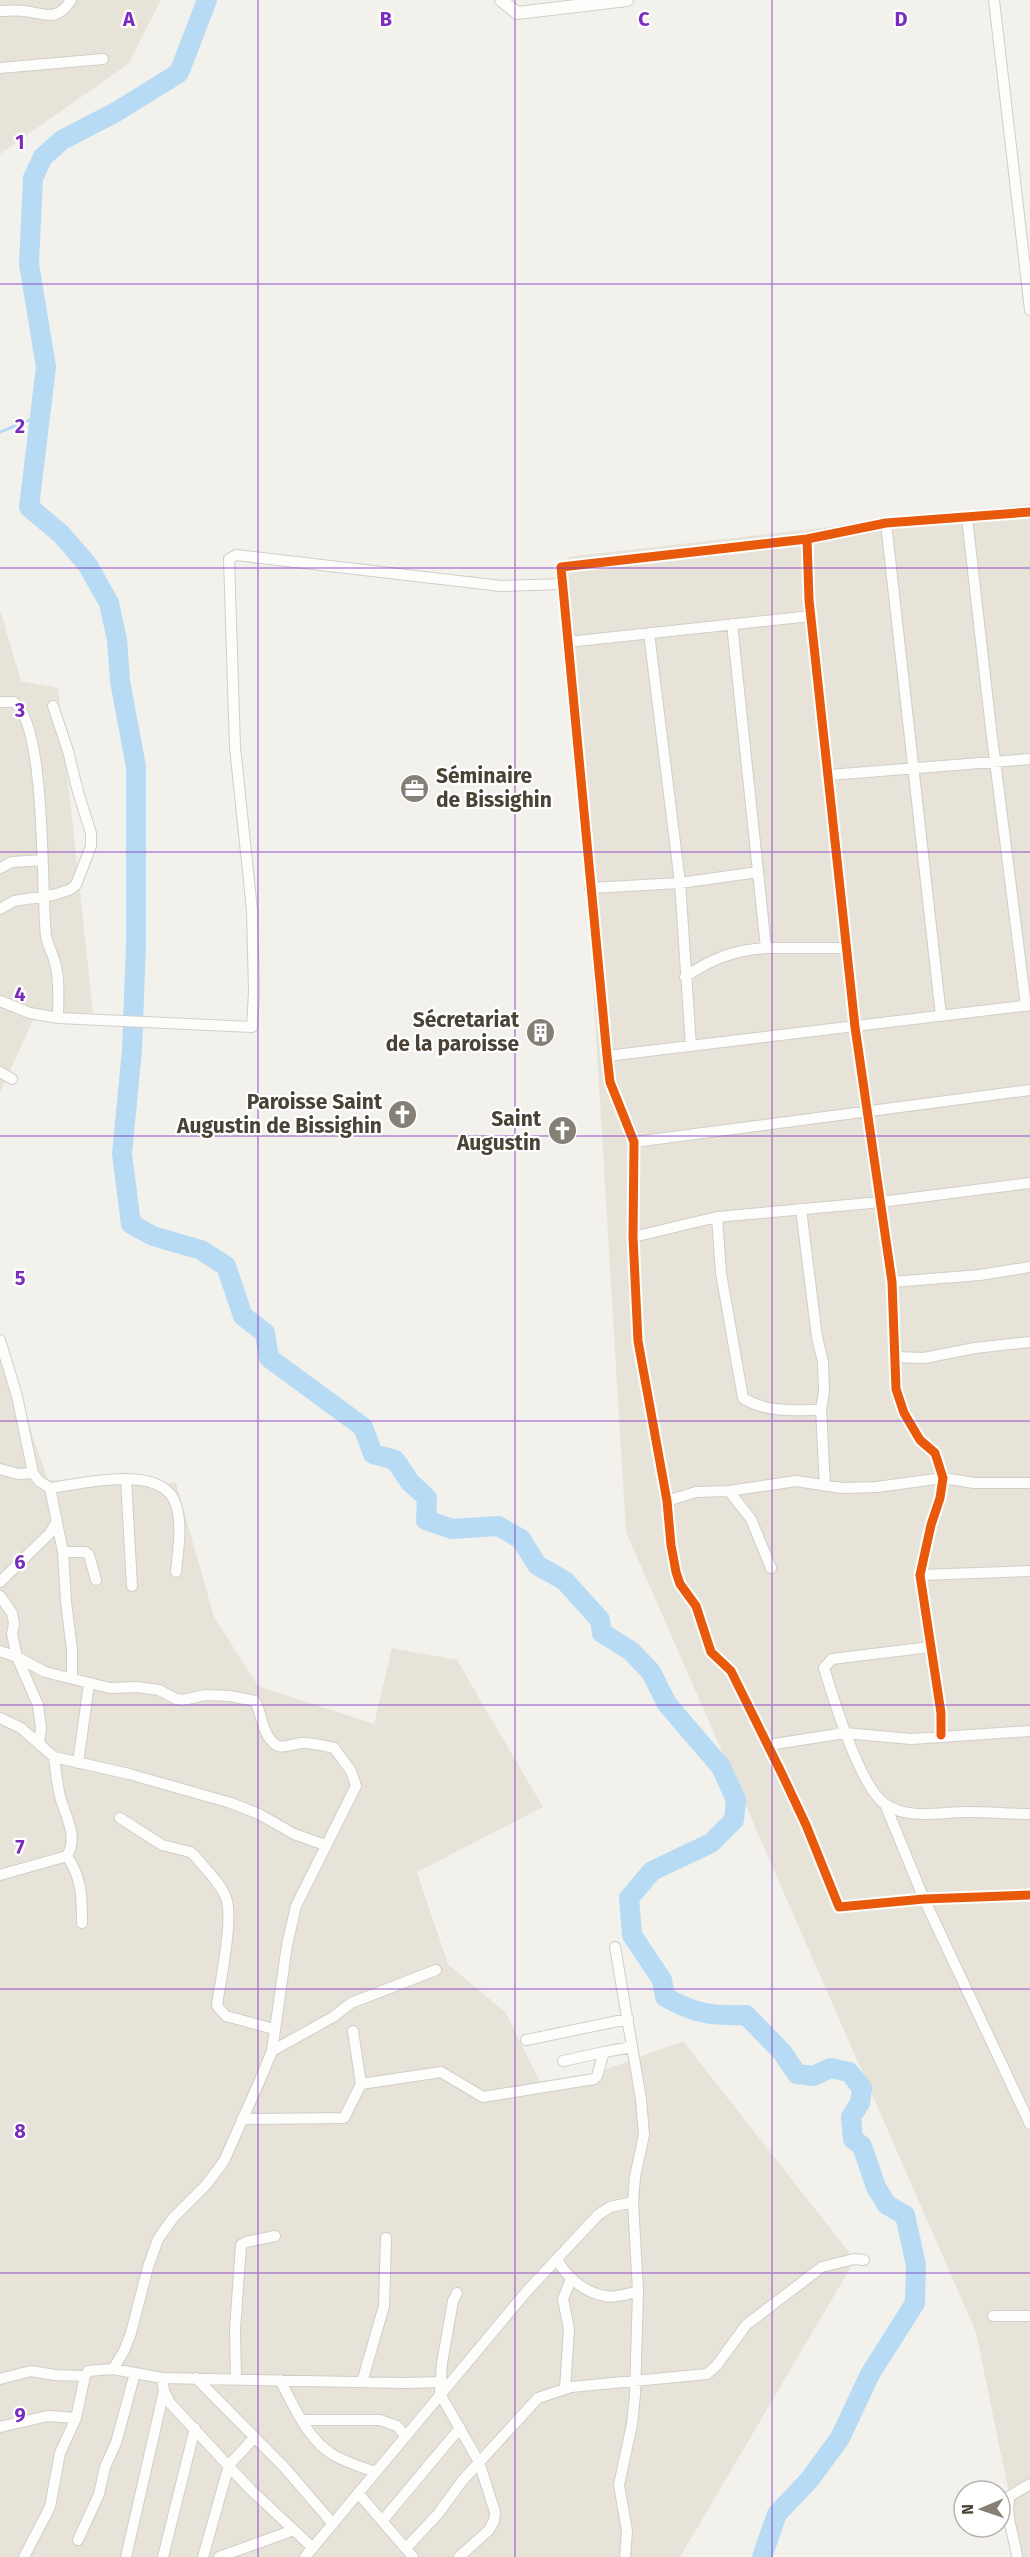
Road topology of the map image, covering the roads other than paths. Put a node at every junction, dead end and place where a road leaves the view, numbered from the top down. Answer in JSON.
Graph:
{"nodes":[{"id":1,"x":71,"y":0,"type":"edge"},
{"id":2,"x":501,"y":0,"type":"edge"},
{"id":3,"x":627,"y":0,"type":"edge"},
{"id":4,"x":994,"y":0,"type":"edge"},
{"id":5,"x":0,"y":11,"type":"edge"},
{"id":6,"x":104,"y":59,"type":"dead end"},
{"id":7,"x":0,"y":68,"type":"edge"},
{"id":8,"x":1028,"y":277,"type":"edge"},
{"id":9,"x":1030,"y":310,"type":"edge"},
{"id":10,"x":1030,"y":512,"type":"edge"},
{"id":11,"x":967,"y":518,"type":"junction"},
{"id":12,"x":885,"y":523,"type":"junction"},
{"id":13,"x":807,"y":539,"type":"junction"},
{"id":14,"x":563,"y":584,"type":"junction"},
{"id":15,"x":811,"y":616,"type":"junction"},
{"id":16,"x":732,"y":624,"type":"junction"},
{"id":17,"x":649,"y":633,"type":"junction"},
{"id":18,"x":568,"y":642,"type":"junction"},
{"id":19,"x":0,"y":702,"type":"edge"},
{"id":20,"x":53,"y":706,"type":"dead end"},
{"id":21,"x":1030,"y":759,"type":"edge"},
{"id":22,"x":995,"y":762,"type":"junction"},
{"id":23,"x":913,"y":768,"type":"junction"},
{"id":24,"x":829,"y":775,"type":"junction"},
{"id":25,"x":42,"y":860,"type":"junction"},
{"id":26,"x":0,"y":868,"type":"edge"},
{"id":27,"x":758,"y":872,"type":"junction"},
{"id":28,"x":680,"y":883,"type":"junction"},
{"id":29,"x":590,"y":888,"type":"junction"},
{"id":30,"x":43,"y":896,"type":"junction"},
{"id":31,"x":0,"y":909,"type":"edge"},
{"id":32,"x":766,"y":948,"type":"junction"},
{"id":33,"x":847,"y":948,"type":"junction"},
{"id":34,"x":685,"y":976,"type":"junction"},
{"id":35,"x":0,"y":1001,"type":"edge"},
{"id":36,"x":1028,"y":1006,"type":"edge"},
{"id":37,"x":941,"y":1016,"type":"junction"},
{"id":38,"x":58,"y":1018,"type":"junction"},
{"id":39,"x":855,"y":1027,"type":"junction"},
{"id":40,"x":691,"y":1046,"type":"junction"},
{"id":41,"x":606,"y":1056,"type":"junction"},
{"id":42,"x":0,"y":1072,"type":"edge"},
{"id":43,"x":12,"y":1079,"type":"dead end"},
{"id":44,"x":1030,"y":1090,"type":"edge"},
{"id":45,"x":868,"y":1112,"type":"junction"},
{"id":46,"x":634,"y":1142,"type":"junction"},
{"id":47,"x":1030,"y":1183,"type":"edge"},
{"id":48,"x":881,"y":1202,"type":"junction"},
{"id":49,"x":801,"y":1209,"type":"junction"},
{"id":50,"x":717,"y":1217,"type":"junction"},
{"id":51,"x":633,"y":1237,"type":"junction"},
{"id":52,"x":1030,"y":1267,"type":"edge"},
{"id":53,"x":892,"y":1282,"type":"junction"},
{"id":54,"x":0,"y":1340,"type":"edge"},
{"id":55,"x":1030,"y":1342,"type":"edge"},
{"id":56,"x":895,"y":1357,"type":"junction"},
{"id":57,"x":820,"y":1410,"type":"junction"},
{"id":58,"x":0,"y":1468,"type":"edge"},
{"id":59,"x":33,"y":1473,"type":"junction"},
{"id":60,"x":943,"y":1478,"type":"junction"},
{"id":61,"x":126,"y":1479,"type":"junction"},
{"id":62,"x":1030,"y":1483,"type":"edge"},
{"id":63,"x":825,"y":1486,"type":"junction"},
{"id":64,"x":50,"y":1488,"type":"junction"},
{"id":65,"x":729,"y":1491,"type":"junction"},
{"id":66,"x":667,"y":1501,"type":"junction"},
{"id":67,"x":57,"y":1521,"type":"junction"},
{"id":68,"x":63,"y":1552,"type":"junction"},
{"id":69,"x":771,"y":1568,"type":"dead end"},
{"id":70,"x":1030,"y":1571,"type":"edge"},
{"id":71,"x":176,"y":1572,"type":"dead end"},
{"id":72,"x":920,"y":1575,"type":"junction"},
{"id":73,"x":96,"y":1580,"type":"dead end"},
{"id":74,"x":0,"y":1582,"type":"edge"},
{"id":75,"x":132,"y":1586,"type":"dead end"},
{"id":76,"x":0,"y":1596,"type":"edge"},
{"id":77,"x":930,"y":1647,"type":"junction"},
{"id":78,"x":0,"y":1652,"type":"edge"},
{"id":79,"x":17,"y":1657,"type":"junction"},
{"id":80,"x":72,"y":1678,"type":"junction"},
{"id":81,"x":89,"y":1684,"type":"junction"},
{"id":82,"x":0,"y":1718,"type":"edge"},
{"id":83,"x":1030,"y":1731,"type":"edge"},
{"id":84,"x":845,"y":1733,"type":"junction"},
{"id":85,"x":941,"y":1735,"type":"junction"},
{"id":86,"x":39,"y":1743,"type":"junction"},
{"id":87,"x":768,"y":1745,"type":"junction"},
{"id":88,"x":54,"y":1757,"type":"junction"},
{"id":89,"x":78,"y":1762,"type":"junction"},
{"id":90,"x":885,"y":1804,"type":"junction"},
{"id":91,"x":1030,"y":1814,"type":"edge"},
{"id":92,"x":120,"y":1818,"type":"dead end"},
{"id":93,"x":325,"y":1845,"type":"junction"},
{"id":94,"x":67,"y":1856,"type":"junction"},
{"id":95,"x":0,"y":1875,"type":"edge"},
{"id":96,"x":1030,"y":1895,"type":"edge"},
{"id":97,"x":924,"y":1899,"type":"junction"},
{"id":98,"x":82,"y":1923,"type":"dead end"},
{"id":99,"x":615,"y":1947,"type":"dead end"},
{"id":100,"x":436,"y":1970,"type":"dead end"},
{"id":101,"x":628,"y":2019,"type":"junction"},
{"id":102,"x":274,"y":2029,"type":"junction"},
{"id":103,"x":353,"y":2031,"type":"dead end"},
{"id":104,"x":526,"y":2040,"type":"dead end"},
{"id":105,"x":632,"y":2047,"type":"junction"},
{"id":106,"x":272,"y":2050,"type":"junction"},
{"id":107,"x":604,"y":2052,"type":"junction"},
{"id":108,"x":563,"y":2061,"type":"dead end"},
{"id":109,"x":361,"y":2084,"type":"junction"},
{"id":110,"x":242,"y":2119,"type":"junction"},
{"id":111,"x":1030,"y":2124,"type":"edge"},
{"id":112,"x":633,"y":2202,"type":"junction"},
{"id":113,"x":275,"y":2236,"type":"dead end"},
{"id":114,"x":386,"y":2238,"type":"dead end"},
{"id":115,"x":557,"y":2259,"type":"junction"},
{"id":116,"x":864,"y":2260,"type":"dead end"},
{"id":117,"x":571,"y":2279,"type":"junction"},
{"id":118,"x":638,"y":2291,"type":"junction"},
{"id":119,"x":457,"y":2293,"type":"dead end"},
{"id":120,"x":993,"y":2316,"type":"dead end"},
{"id":121,"x":1030,"y":2316,"type":"edge"},
{"id":122,"x":0,"y":2367,"type":"edge"},
{"id":123,"x":113,"y":2369,"type":"junction"},
{"id":124,"x":135,"y":2373,"type":"junction"},
{"id":125,"x":13,"y":2375,"type":"junction"},
{"id":126,"x":85,"y":2376,"type":"junction"},
{"id":127,"x":162,"y":2378,"type":"junction"},
{"id":128,"x":196,"y":2378,"type":"junction"},
{"id":129,"x":0,"y":2379,"type":"edge"},
{"id":130,"x":236,"y":2380,"type":"junction"},
{"id":131,"x":280,"y":2380,"type":"junction"},
{"id":132,"x":362,"y":2382,"type":"junction"},
{"id":133,"x":441,"y":2382,"type":"junction"},
{"id":134,"x":634,"y":2382,"type":"junction"},
{"id":135,"x":566,"y":2389,"type":"junction"},
{"id":136,"x":164,"y":2391,"type":"junction"},
{"id":137,"x":440,"y":2394,"type":"junction"},
{"id":138,"x":76,"y":2418,"type":"junction"},
{"id":139,"x":302,"y":2420,"type":"junction"},
{"id":140,"x":0,"y":2427,"type":"edge"},
{"id":141,"x":195,"y":2428,"type":"junction"},
{"id":142,"x":460,"y":2428,"type":"junction"},
{"id":143,"x":255,"y":2437,"type":"junction"},
{"id":144,"x":405,"y":2437,"type":"junction"},
{"id":145,"x":479,"y":2462,"type":"junction"},
{"id":146,"x":229,"y":2465,"type":"junction"},
{"id":147,"x":375,"y":2472,"type":"junction"},
{"id":148,"x":1030,"y":2484,"type":"edge"},
{"id":149,"x":358,"y":2493,"type":"junction"},
{"id":150,"x":382,"y":2521,"type":"junction"},
{"id":151,"x":333,"y":2524,"type":"junction"},
{"id":152,"x":294,"y":2530,"type":"junction"},
{"id":153,"x":78,"y":2540,"type":"dead end"},
{"id":154,"x":311,"y":2553,"type":"edge"},
{"id":155,"x":410,"y":2553,"type":"edge"},
{"id":156,"x":224,"y":2556,"type":"edge"},
{"id":157,"x":24,"y":2557,"type":"edge"},
{"id":158,"x":126,"y":2557,"type":"edge"},
{"id":159,"x":163,"y":2557,"type":"edge"},
{"id":160,"x":203,"y":2557,"type":"edge"},
{"id":161,"x":460,"y":2557,"type":"edge"},
{"id":162,"x":625,"y":2557,"type":"edge"},
{"id":163,"x":1017,"y":2557,"type":"edge"}],
"edges":[{"from":1,"to":5,"type":"street"},
{"from":2,"to":3,"type":"street"},
{"from":4,"to":8,"type":"street"},
{"from":6,"to":7,"type":"street"},
{"from":8,"to":9,"type":"street"},
{"from":10,"to":11,"type":"street"},
{"from":11,"to":12,"type":"street"},
{"from":11,"to":22,"type":"street"},
{"from":12,"to":13,"type":"street"},
{"from":12,"to":23,"type":"street"},
{"from":13,"to":14,"type":"street"},
{"from":13,"to":15,"type":"street"},
{"from":14,"to":18,"type":"street"},
{"from":14,"to":38,"type":"street"},
{"from":15,"to":16,"type":"street"},
{"from":15,"to":24,"type":"street"},
{"from":16,"to":17,"type":"street"},
{"from":16,"to":27,"type":"street"},
{"from":17,"to":18,"type":"street"},
{"from":17,"to":28,"type":"street"},
{"from":18,"to":29,"type":"street"},
{"from":19,"to":25,"type":"street"},
{"from":20,"to":30,"type":"street"},
{"from":21,"to":22,"type":"street"},
{"from":22,"to":23,"type":"street"},
{"from":22,"to":36,"type":"street"},
{"from":23,"to":24,"type":"street"},
{"from":23,"to":37,"type":"street"},
{"from":24,"to":33,"type":"street"},
{"from":25,"to":26,"type":"street"},
{"from":25,"to":30,"type":"street"},
{"from":27,"to":28,"type":"street"},
{"from":27,"to":32,"type":"street"},
{"from":28,"to":29,"type":"street"},
{"from":28,"to":34,"type":"street"},
{"from":29,"to":41,"type":"street"},
{"from":30,"to":31,"type":"street"},
{"from":30,"to":38,"type":"street"},
{"from":32,"to":33,"type":"street"},
{"from":32,"to":34,"type":"street"},
{"from":33,"to":39,"type":"street"},
{"from":34,"to":40,"type":"street"},
{"from":35,"to":38,"type":"street"},
{"from":36,"to":37,"type":"street"},
{"from":37,"to":39,"type":"street"},
{"from":39,"to":40,"type":"street"},
{"from":39,"to":45,"type":"street"},
{"from":40,"to":41,"type":"street"},
{"from":41,"to":46,"type":"street"},
{"from":42,"to":43,"type":"street"},
{"from":44,"to":45,"type":"street"},
{"from":45,"to":46,"type":"street"},
{"from":45,"to":48,"type":"street"},
{"from":46,"to":51,"type":"street"},
{"from":47,"to":48,"type":"street"},
{"from":48,"to":49,"type":"street"},
{"from":48,"to":53,"type":"street"},
{"from":49,"to":50,"type":"street"},
{"from":49,"to":57,"type":"street"},
{"from":50,"to":51,"type":"street"},
{"from":50,"to":57,"type":"street"},
{"from":51,"to":66,"type":"street"},
{"from":52,"to":53,"type":"street"},
{"from":53,"to":56,"type":"street"},
{"from":54,"to":59,"type":"street"},
{"from":55,"to":56,"type":"street"},
{"from":56,"to":60,"type":"street"},
{"from":57,"to":63,"type":"street"},
{"from":58,"to":59,"type":"street"},
{"from":59,"to":64,"type":"street"},
{"from":60,"to":62,"type":"street"},
{"from":60,"to":63,"type":"street"},
{"from":60,"to":72,"type":"street"},
{"from":61,"to":64,"type":"street"},
{"from":61,"to":71,"type":"street"},
{"from":61,"to":75,"type":"street"},
{"from":63,"to":65,"type":"street"},
{"from":64,"to":67,"type":"street"},
{"from":65,"to":66,"type":"street"},
{"from":65,"to":69,"type":"street"},
{"from":66,"to":87,"type":"street"},
{"from":67,"to":68,"type":"street"},
{"from":67,"to":74,"type":"street"},
{"from":68,"to":73,"type":"street"},
{"from":68,"to":80,"type":"street"},
{"from":70,"to":72,"type":"street"},
{"from":72,"to":77,"type":"street"},
{"from":76,"to":79,"type":"street"},
{"from":77,"to":84,"type":"street"},
{"from":77,"to":85,"type":"street"},
{"from":78,"to":79,"type":"street"},
{"from":79,"to":80,"type":"street"},
{"from":79,"to":86,"type":"street"},
{"from":80,"to":81,"type":"street"},
{"from":81,"to":89,"type":"street"},
{"from":81,"to":93,"type":"street"},
{"from":82,"to":86,"type":"street"},
{"from":83,"to":85,"type":"street"},
{"from":84,"to":85,"type":"street"},
{"from":84,"to":87,"type":"street"},
{"from":84,"to":90,"type":"street"},
{"from":86,"to":88,"type":"street"},
{"from":87,"to":97,"type":"street"},
{"from":88,"to":89,"type":"street"},
{"from":88,"to":94,"type":"street"},
{"from":89,"to":93,"type":"street"},
{"from":90,"to":91,"type":"street"},
{"from":90,"to":97,"type":"street"},
{"from":92,"to":102,"type":"street"},
{"from":93,"to":102,"type":"street"},
{"from":94,"to":95,"type":"street"},
{"from":94,"to":98,"type":"street"},
{"from":96,"to":97,"type":"street"},
{"from":97,"to":111,"type":"street"},
{"from":99,"to":101,"type":"street"},
{"from":100,"to":106,"type":"street"},
{"from":101,"to":104,"type":"street"},
{"from":101,"to":105,"type":"street"},
{"from":102,"to":106,"type":"street"},
{"from":103,"to":109,"type":"street"},
{"from":105,"to":107,"type":"street"},
{"from":105,"to":112,"type":"street"},
{"from":106,"to":110,"type":"street"},
{"from":107,"to":108,"type":"street"},
{"from":107,"to":109,"type":"street"},
{"from":109,"to":110,"type":"street"},
{"from":110,"to":123,"type":"street"},
{"from":112,"to":115,"type":"street"},
{"from":112,"to":118,"type":"street"},
{"from":113,"to":130,"type":"street"},
{"from":114,"to":132,"type":"street"},
{"from":115,"to":117,"type":"street"},
{"from":115,"to":137,"type":"street"},
{"from":116,"to":134,"type":"street"},
{"from":117,"to":118,"type":"street"},
{"from":117,"to":135,"type":"street"},
{"from":118,"to":134,"type":"street"},
{"from":119,"to":133,"type":"street"},
{"from":120,"to":121,"type":"street"},
{"from":122,"to":125,"type":"street"},
{"from":123,"to":124,"type":"street"},
{"from":123,"to":126,"type":"street"},
{"from":124,"to":127,"type":"street"},
{"from":124,"to":153,"type":"street"},
{"from":125,"to":126,"type":"street"},
{"from":125,"to":129,"type":"street"},
{"from":126,"to":138,"type":"street"},
{"from":127,"to":128,"type":"street"},
{"from":127,"to":136,"type":"street"},
{"from":128,"to":130,"type":"street"},
{"from":128,"to":143,"type":"street"},
{"from":130,"to":131,"type":"street"},
{"from":131,"to":132,"type":"street"},
{"from":131,"to":139,"type":"street"},
{"from":132,"to":133,"type":"street"},
{"from":133,"to":137,"type":"street"},
{"from":134,"to":135,"type":"street"},
{"from":134,"to":162,"type":"street"},
{"from":135,"to":145,"type":"street"},
{"from":136,"to":141,"type":"street"},
{"from":136,"to":158,"type":"street"},
{"from":137,"to":142,"type":"street"},
{"from":137,"to":144,"type":"street"},
{"from":138,"to":140,"type":"street"},
{"from":138,"to":157,"type":"street"},
{"from":139,"to":144,"type":"street"},
{"from":139,"to":147,"type":"street"},
{"from":141,"to":146,"type":"street"},
{"from":141,"to":159,"type":"street"},
{"from":142,"to":145,"type":"street"},
{"from":142,"to":150,"type":"street"},
{"from":143,"to":146,"type":"street"},
{"from":143,"to":151,"type":"street"},
{"from":144,"to":147,"type":"street"},
{"from":145,"to":155,"type":"street"},
{"from":145,"to":161,"type":"street"},
{"from":146,"to":152,"type":"street"},
{"from":146,"to":160,"type":"street"},
{"from":147,"to":149,"type":"street"},
{"from":148,"to":163,"type":"street"},
{"from":149,"to":150,"type":"street"},
{"from":149,"to":151,"type":"street"},
{"from":150,"to":155,"type":"street"},
{"from":151,"to":154,"type":"street"},
{"from":152,"to":154,"type":"street"},
{"from":152,"to":156,"type":"street"}]}
